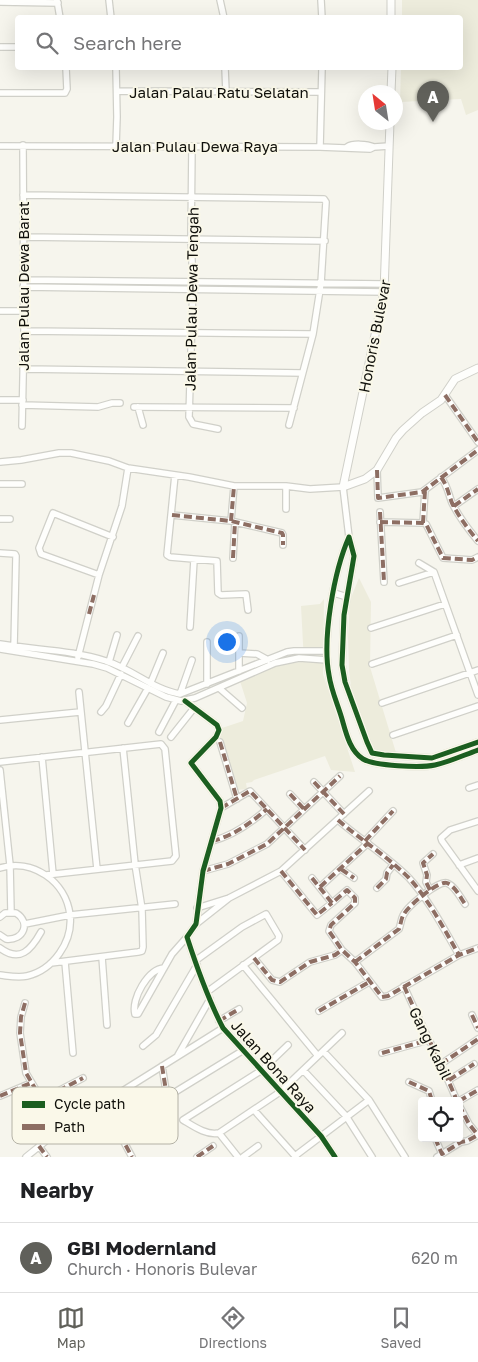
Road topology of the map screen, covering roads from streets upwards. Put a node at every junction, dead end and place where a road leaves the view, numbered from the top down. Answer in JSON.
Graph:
{"nodes":[{"id":1,"x":109,"y":0,"type":"edge"},
{"id":2,"x":220,"y":0,"type":"edge"},
{"id":3,"x":321,"y":0,"type":"edge"},
{"id":4,"x":391,"y":0,"type":"edge"},
{"id":5,"x":57,"y":1,"type":"edge"},
{"id":6,"x":0,"y":2,"type":"edge"},
{"id":7,"x":59,"y":15,"type":"edge"},
{"id":8,"x":111,"y":15,"type":"edge"},
{"id":9,"x":223,"y":15,"type":"edge"},
{"id":10,"x":322,"y":15,"type":"edge"},
{"id":11,"x":391,"y":15,"type":"edge"},
{"id":12,"x":0,"y":47,"type":"edge"},
{"id":13,"x":15,"y":47,"type":"edge"},
{"id":14,"x":66,"y":70,"type":"edge"},
{"id":15,"x":116,"y":70,"type":"edge"},
{"id":16,"x":226,"y":70,"type":"edge"},
{"id":17,"x":322,"y":70,"type":"edge"},
{"id":18,"x":392,"y":70,"type":"edge"},
{"id":19,"x":391,"y":85,"type":"edge"},
{"id":20,"x":117,"y":91,"type":"junction"},
{"id":21,"x":226,"y":92,"type":"junction"},
{"id":22,"x":321,"y":92,"type":"junction"},
{"id":23,"x":0,"y":93,"type":"edge"},
{"id":24,"x":390,"y":130,"type":"edge"},
{"id":25,"x":0,"y":146,"type":"edge"},
{"id":26,"x":23,"y":146,"type":"junction"},
{"id":27,"x":116,"y":146,"type":"junction"},
{"id":28,"x":192,"y":146,"type":"junction"},
{"id":29,"x":389,"y":146,"type":"junction"},
{"id":30,"x":320,"y":147,"type":"junction"},
{"id":31,"x":24,"y":195,"type":"junction"},
{"id":32,"x":192,"y":196,"type":"junction"},
{"id":33,"x":23,"y":237,"type":"junction"},
{"id":34,"x":191,"y":239,"type":"junction"},
{"id":35,"x":324,"y":241,"type":"junction"},
{"id":36,"x":23,"y":280,"type":"junction"},
{"id":37,"x":193,"y":283,"type":"junction"},
{"id":38,"x":321,"y":283,"type":"junction"},
{"id":39,"x":23,"y":287,"type":"junction"},
{"id":40,"x":385,"y":288,"type":"junction"},
{"id":41,"x":192,"y":290,"type":"junction"},
{"id":42,"x":320,"y":292,"type":"junction"},
{"id":43,"x":0,"y":311,"type":"edge"},
{"id":44,"x":24,"y":311,"type":"junction"},
{"id":45,"x":24,"y":331,"type":"junction"},
{"id":46,"x":192,"y":333,"type":"junction"},
{"id":47,"x":314,"y":334,"type":"junction"},
{"id":48,"x":478,"y":368,"type":"edge"},
{"id":49,"x":23,"y":369,"type":"junction"},
{"id":50,"x":190,"y":373,"type":"junction"},
{"id":51,"x":302,"y":374,"type":"junction"},
{"id":52,"x":445,"y":395,"type":"junction"},
{"id":53,"x":0,"y":400,"type":"edge"},
{"id":54,"x":22,"y":402,"type":"junction"},
{"id":55,"x":120,"y":403,"type":"dead end"},
{"id":56,"x":189,"y":408,"type":"junction"},
{"id":57,"x":294,"y":408,"type":"junction"},
{"id":58,"x":143,"y":425,"type":"dead end"},
{"id":59,"x":289,"y":425,"type":"dead end"},
{"id":60,"x":22,"y":426,"type":"dead end"},
{"id":61,"x":218,"y":429,"type":"dead end"},
{"id":62,"x":475,"y":434,"type":"edge"},
{"id":63,"x":478,"y":442,"type":"edge"},
{"id":64,"x":478,"y":450,"type":"edge"},
{"id":65,"x":0,"y":462,"type":"edge"},
{"id":66,"x":128,"y":468,"type":"junction"},
{"id":67,"x":377,"y":470,"type":"junction"},
{"id":68,"x":175,"y":475,"type":"junction"},
{"id":69,"x":441,"y":477,"type":"junction"},
{"id":70,"x":0,"y":484,"type":"edge"},
{"id":71,"x":22,"y":484,"type":"dead end"},
{"id":72,"x":234,"y":486,"type":"junction"},
{"id":73,"x":286,"y":486,"type":"junction"},
{"id":74,"x":343,"y":487,"type":"junction"},
{"id":75,"x":478,"y":489,"type":"edge"},
{"id":76,"x":425,"y":490,"type":"junction"},
{"id":77,"x":454,"y":506,"type":"junction"},
{"id":78,"x":286,"y":509,"type":"dead end"},
{"id":79,"x":380,"y":512,"type":"dead end"},
{"id":80,"x":172,"y":515,"type":"junction"},
{"id":81,"x":0,"y":519,"type":"edge"},
{"id":82,"x":10,"y":519,"type":"dead end"},
{"id":83,"x":233,"y":522,"type":"junction"},
{"id":84,"x":380,"y":522,"type":"junction"},
{"id":85,"x":423,"y":523,"type":"junction"},
{"id":86,"x":349,"y":536,"type":"junction"},
{"id":87,"x":113,"y":537,"type":"junction"},
{"id":88,"x":478,"y":541,"type":"edge"},
{"id":89,"x":283,"y":545,"type":"dead end"},
{"id":90,"x":0,"y":553,"type":"edge"},
{"id":91,"x":478,"y":557,"type":"edge"},
{"id":92,"x":233,"y":558,"type":"dead end"},
{"id":93,"x":194,"y":560,"type":"junction"},
{"id":94,"x":419,"y":563,"type":"dead end"},
{"id":95,"x":434,"y":572,"type":"junction"},
{"id":96,"x":99,"y":576,"type":"junction"},
{"id":97,"x":384,"y":582,"type":"dead end"},
{"id":98,"x":399,"y":583,"type":"dead end"},
{"id":99,"x":334,"y":592,"type":"junction"},
{"id":100,"x":348,"y":597,"type":"junction"},
{"id":101,"x":445,"y":604,"type":"junction"},
{"id":102,"x":248,"y":610,"type":"dead end"},
{"id":103,"x":190,"y":627,"type":"dead end"},
{"id":104,"x":371,"y":628,"type":"dead end"},
{"id":105,"x":456,"y":635,"type":"junction"},
{"id":106,"x":117,"y":636,"type":"dead end"},
{"id":107,"x":138,"y":636,"type":"dead end"},
{"id":108,"x":239,"y":636,"type":"dead end"},
{"id":109,"x":206,"y":642,"type":"dead end"},
{"id":110,"x":0,"y":644,"type":"edge"},
{"id":111,"x":14,"y":646,"type":"junction"},
{"id":112,"x":0,"y":649,"type":"edge"},
{"id":113,"x":328,"y":651,"type":"junction"},
{"id":114,"x":163,"y":653,"type":"dead end"},
{"id":115,"x":239,"y":653,"type":"junction"},
{"id":116,"x":78,"y":658,"type":"junction"},
{"id":117,"x":192,"y":660,"type":"dead end"},
{"id":118,"x":268,"y":660,"type":"junction"},
{"id":119,"x":327,"y":660,"type":"junction"},
{"id":120,"x":109,"y":662,"type":"junction"},
{"id":121,"x":372,"y":664,"type":"dead end"},
{"id":122,"x":122,"y":667,"type":"junction"},
{"id":123,"x":478,"y":670,"type":"edge"},
{"id":124,"x":239,"y":671,"type":"junction"},
{"id":125,"x":470,"y":673,"type":"junction"},
{"id":126,"x":121,"y":674,"type":"junction"},
{"id":127,"x":137,"y":679,"type":"junction"},
{"id":128,"x":220,"y":680,"type":"junction"},
{"id":129,"x":207,"y":684,"type":"junction"},
{"id":130,"x":149,"y":685,"type":"junction"},
{"id":131,"x":221,"y":687,"type":"junction"},
{"id":132,"x":78,"y":692,"type":"dead end"},
{"id":133,"x":180,"y":694,"type":"junction"},
{"id":134,"x":478,"y":695,"type":"edge"},
{"id":135,"x":176,"y":700,"type":"junction"},
{"id":136,"x":185,"y":700,"type":"junction"},
{"id":137,"x":382,"y":703,"type":"dead end"},
{"id":138,"x":478,"y":706,"type":"edge"},
{"id":139,"x":194,"y":708,"type":"junction"},
{"id":140,"x":242,"y":708,"type":"dead end"},
{"id":141,"x":80,"y":712,"type":"junction"},
{"id":142,"x":102,"y":712,"type":"dead end"},
{"id":143,"x":0,"y":720,"type":"edge"},
{"id":144,"x":128,"y":723,"type":"dead end"},
{"id":145,"x":158,"y":732,"type":"dead end"},
{"id":146,"x":393,"y":735,"type":"dead end"},
{"id":147,"x":171,"y":737,"type":"dead end"},
{"id":148,"x":220,"y":742,"type":"dead end"},
{"id":149,"x":478,"y":742,"type":"edge"},
{"id":150,"x":123,"y":748,"type":"junction"},
{"id":151,"x":478,"y":750,"type":"edge"},
{"id":152,"x":85,"y":752,"type":"junction"},
{"id":153,"x":372,"y":753,"type":"junction"},
{"id":154,"x":42,"y":757,"type":"junction"},
{"id":155,"x":364,"y":761,"type":"junction"},
{"id":156,"x":0,"y":762,"type":"edge"},
{"id":157,"x":0,"y":770,"type":"edge"},
{"id":158,"x":340,"y":776,"type":"dead end"},
{"id":159,"x":314,"y":782,"type":"dead end"},
{"id":160,"x":478,"y":785,"type":"edge"},
{"id":161,"x":469,"y":788,"type":"dead end"},
{"id":162,"x":369,"y":791,"type":"dead end"},
{"id":163,"x":323,"y":792,"type":"junction"},
{"id":164,"x":290,"y":794,"type":"dead end"},
{"id":165,"x":236,"y":799,"type":"junction"},
{"id":166,"x":221,"y":808,"type":"junction"},
{"id":167,"x":267,"y":809,"type":"junction"},
{"id":168,"x":304,"y":810,"type":"junction"},
{"id":169,"x":393,"y":811,"type":"dead end"},
{"id":170,"x":344,"y":814,"type":"junction"},
{"id":171,"x":338,"y":820,"type":"junction"},
{"id":172,"x":478,"y":821,"type":"edge"},
{"id":173,"x":285,"y":828,"type":"junction"},
{"id":174,"x":212,"y":841,"type":"junction"},
{"id":175,"x":367,"y":842,"type":"junction"},
{"id":176,"x":305,"y":850,"type":"junction"},
{"id":177,"x":433,"y":854,"type":"dead end"},
{"id":178,"x":478,"y":858,"type":"edge"},
{"id":179,"x":135,"y":864,"type":"junction"},
{"id":180,"x":10,"y":865,"type":"junction"},
{"id":181,"x":394,"y":865,"type":"junction"},
{"id":182,"x":459,"y":865,"type":"junction"},
{"id":183,"x":0,"y":868,"type":"edge"},
{"id":184,"x":97,"y":869,"type":"junction"},
{"id":185,"x":341,"y":869,"type":"junction"},
{"id":186,"x":203,"y":871,"type":"junction"},
{"id":187,"x":281,"y":871,"type":"junction"},
{"id":188,"x":50,"y":874,"type":"junction"},
{"id":189,"x":312,"y":878,"type":"dead end"},
{"id":190,"x":354,"y":878,"type":"dead end"},
{"id":191,"x":320,"y":887,"type":"junction"},
{"id":192,"x":377,"y":888,"type":"dead end"},
{"id":193,"x":430,"y":890,"type":"junction"},
{"id":194,"x":478,"y":891,"type":"edge"},
{"id":195,"x":422,"y":896,"type":"junction"},
{"id":196,"x":229,"y":898,"type":"junction"},
{"id":197,"x":332,"y":903,"type":"junction"},
{"id":198,"x":175,"y":904,"type":"dead end"},
{"id":199,"x":465,"y":904,"type":"dead end"},
{"id":200,"x":142,"y":908,"type":"junction"},
{"id":201,"x":197,"y":908,"type":"junction"},
{"id":202,"x":11,"y":912,"type":"junction"},
{"id":203,"x":70,"y":915,"type":"junction"},
{"id":204,"x":0,"y":917,"type":"edge"},
{"id":205,"x":25,"y":924,"type":"junction"},
{"id":206,"x":196,"y":924,"type":"junction"},
{"id":207,"x":41,"y":932,"type":"dead end"},
{"id":208,"x":1,"y":937,"type":"edge"},
{"id":209,"x":187,"y":937,"type":"junction"},
{"id":210,"x":0,"y":948,"type":"edge"},
{"id":211,"x":478,"y":948,"type":"edge"},
{"id":212,"x":342,"y":950,"type":"junction"},
{"id":213,"x":459,"y":955,"type":"junction"},
{"id":214,"x":102,"y":958,"type":"junction"},
{"id":215,"x":254,"y":958,"type":"junction"},
{"id":216,"x":65,"y":962,"type":"junction"},
{"id":217,"x":355,"y":962,"type":"junction"},
{"id":218,"x":51,"y":963,"type":"junction"},
{"id":219,"x":196,"y":963,"type":"junction"},
{"id":220,"x":243,"y":965,"type":"junction"},
{"id":221,"x":164,"y":968,"type":"junction"},
{"id":222,"x":0,"y":975,"type":"edge"},
{"id":223,"x":369,"y":982,"type":"junction"},
{"id":224,"x":404,"y":986,"type":"junction"},
{"id":225,"x":207,"y":992,"type":"junction"},
{"id":226,"x":210,"y":999,"type":"junction"},
{"id":227,"x":25,"y":1004,"type":"dead end"},
{"id":228,"x":238,"y":1009,"type":"dead end"},
{"id":229,"x":319,"y":1011,"type":"dead end"},
{"id":230,"x":472,"y":1015,"type":"dead end"},
{"id":231,"x":219,"y":1022,"type":"junction"},
{"id":232,"x":107,"y":1025,"type":"dead end"},
{"id":233,"x":223,"y":1028,"type":"junction"},
{"id":234,"x":478,"y":1028,"type":"edge"},
{"id":235,"x":342,"y":1033,"type":"dead end"},
{"id":236,"x":478,"y":1039,"type":"edge"},
{"id":237,"x":428,"y":1040,"type":"junction"},
{"id":238,"x":288,"y":1045,"type":"dead end"},
{"id":239,"x":143,"y":1046,"type":"dead end"},
{"id":240,"x":242,"y":1051,"type":"junction"},
{"id":241,"x":73,"y":1053,"type":"dead end"},
{"id":242,"x":382,"y":1053,"type":"dead end"},
{"id":243,"x":321,"y":1054,"type":"junction"},
{"id":244,"x":177,"y":1057,"type":"junction"},
{"id":245,"x":441,"y":1064,"type":"junction"},
{"id":246,"x":474,"y":1064,"type":"dead end"},
{"id":247,"x":162,"y":1066,"type":"junction"},
{"id":248,"x":262,"y":1070,"type":"junction"},
{"id":249,"x":303,"y":1070,"type":"junction"},
{"id":250,"x":84,"y":1078,"type":"dead end"},
{"id":251,"x":448,"y":1080,"type":"junction"},
{"id":252,"x":409,"y":1082,"type":"dead end"},
{"id":253,"x":31,"y":1083,"type":"junction"},
{"id":254,"x":21,"y":1087,"type":"edge"},
{"id":255,"x":34,"y":1087,"type":"edge"},
{"id":256,"x":67,"y":1087,"type":"edge"},
{"id":257,"x":129,"y":1087,"type":"edge"},
{"id":258,"x":165,"y":1087,"type":"edge"},
{"id":259,"x":178,"y":1090,"type":"edge"},
{"id":260,"x":478,"y":1090,"type":"edge"},
{"id":261,"x":12,"y":1091,"type":"edge"},
{"id":262,"x":280,"y":1092,"type":"junction"},
{"id":263,"x":0,"y":1096,"type":"edge"},
{"id":264,"x":431,"y":1097,"type":"edge"},
{"id":265,"x":456,"y":1097,"type":"edge"},
{"id":266,"x":463,"y":1098,"type":"edge"},
{"id":267,"x":368,"y":1100,"type":"junction"},
{"id":268,"x":254,"y":1110,"type":"junction"},
{"id":269,"x":463,"y":1110,"type":"edge"},
{"id":270,"x":346,"y":1116,"type":"junction"},
{"id":271,"x":475,"y":1126,"type":"edge"},
{"id":272,"x":219,"y":1132,"type":"junction"},
{"id":273,"x":478,"y":1135,"type":"edge"},
{"id":274,"x":321,"y":1136,"type":"junction"},
{"id":275,"x":436,"y":1142,"type":"edge"},
{"id":276,"x":42,"y":1144,"type":"edge"},
{"id":277,"x":125,"y":1144,"type":"edge"},
{"id":278,"x":39,"y":1146,"type":"junction"},
{"id":279,"x":213,"y":1146,"type":"dead end"},
{"id":280,"x":258,"y":1146,"type":"dead end"},
{"id":281,"x":439,"y":1155,"type":"edge"},
{"id":282,"x":26,"y":1157,"type":"edge"},
{"id":283,"x":47,"y":1157,"type":"edge"},
{"id":284,"x":132,"y":1157,"type":"edge"},
{"id":285,"x":197,"y":1157,"type":"edge"},
{"id":286,"x":238,"y":1157,"type":"edge"},
{"id":287,"x":243,"y":1157,"type":"edge"},
{"id":288,"x":295,"y":1157,"type":"edge"},
{"id":289,"x":335,"y":1157,"type":"edge"},
{"id":290,"x":372,"y":1157,"type":"edge"},
{"id":291,"x":405,"y":1157,"type":"edge"}],
"edges":[{"from":1,"to":8,"type":"street"},
{"from":2,"to":9,"type":"street"},
{"from":3,"to":10,"type":"street"},
{"from":4,"to":11,"type":"street"},
{"from":5,"to":6,"type":"street"},
{"from":5,"to":7,"type":"street"},
{"from":12,"to":13,"type":"street"},
{"from":14,"to":23,"type":"street"},
{"from":15,"to":20,"type":"street"},
{"from":16,"to":21,"type":"street"},
{"from":17,"to":22,"type":"street"},
{"from":18,"to":19,"type":"street"},
{"from":20,"to":21,"type":"street","name":"Jalan Palau Ratu Selatan"},
{"from":20,"to":27,"type":"street"},
{"from":21,"to":22,"type":"street","name":"Jalan Palau Ratu Selatan"},
{"from":22,"to":30,"type":"street"},
{"from":24,"to":29,"type":"street","name":"Honoris Bulevar"},
{"from":25,"to":26,"type":"street","name":"Jalan Pulau Dewa Raya"},
{"from":26,"to":27,"type":"street","name":"Jalan Pulau Dewa Raya"},
{"from":26,"to":31,"type":"street","name":"Jalan Pulau Dewa Barat"},
{"from":27,"to":28,"type":"street","name":"Jalan Pulau Dewa Raya"},
{"from":28,"to":30,"type":"street","name":"Jalan Pulau Dewa Raya"},
{"from":28,"to":32,"type":"street","name":"Jalan Pulau Dewa Tengah"},
{"from":29,"to":30,"type":"street","name":"Jalan Pulau Dewa Raya"},
{"from":29,"to":40,"type":"street","name":"Honoris Bulevar"},
{"from":31,"to":32,"type":"street"},
{"from":31,"to":33,"type":"street","name":"Jalan Pulau Dewa Barat"},
{"from":32,"to":34,"type":"street","name":"Jalan Pulau Dewa Tengah"},
{"from":32,"to":35,"type":"street"},
{"from":33,"to":34,"type":"street"},
{"from":33,"to":36,"type":"street","name":"Jalan Pulau Dewa Barat"},
{"from":34,"to":35,"type":"street"},
{"from":34,"to":37,"type":"street","name":"Jalan Pulau Dewa Tengah"},
{"from":35,"to":38,"type":"street"},
{"from":36,"to":37,"type":"street"},
{"from":36,"to":39,"type":"street","name":"Jalan Pulau Dewa Barat"},
{"from":37,"to":38,"type":"street"},
{"from":37,"to":41,"type":"street","name":"Jalan Pulau Dewa Tengah"},
{"from":38,"to":40,"type":"street"},
{"from":38,"to":42,"type":"street"},
{"from":39,"to":41,"type":"street"},
{"from":39,"to":44,"type":"street","name":"Jalan Pulau Dewa Barat"},
{"from":40,"to":42,"type":"street"},
{"from":40,"to":74,"type":"street","name":"Honoris Bulevar"},
{"from":41,"to":42,"type":"street"},
{"from":41,"to":46,"type":"street","name":"Jalan Pulau Dewa Tengah"},
{"from":42,"to":47,"type":"street"},
{"from":43,"to":44,"type":"street"},
{"from":44,"to":45,"type":"street","name":"Jalan Pulau Dewa Barat"},
{"from":45,"to":46,"type":"street"},
{"from":45,"to":49,"type":"street","name":"Jalan Pulau Dewa Barat"},
{"from":46,"to":47,"type":"street"},
{"from":46,"to":50,"type":"street","name":"Jalan Pulau Dewa Tengah"},
{"from":47,"to":51,"type":"street"},
{"from":48,"to":52,"type":"street"},
{"from":49,"to":50,"type":"street"},
{"from":49,"to":54,"type":"street","name":"Jalan Pulau Dewa Barat"},
{"from":50,"to":51,"type":"street"},
{"from":50,"to":56,"type":"street","name":"Jalan Pulau Dewa Tengah"},
{"from":51,"to":57,"type":"street"},
{"from":52,"to":62,"type":"street"},
{"from":52,"to":67,"type":"street"},
{"from":53,"to":54,"type":"street"},
{"from":54,"to":55,"type":"street"},
{"from":54,"to":60,"type":"street","name":"Jalan Pulau Dewa Barat"},
{"from":56,"to":57,"type":"street"},
{"from":56,"to":58,"type":"street"},
{"from":56,"to":61,"type":"street","name":"Jalan Pulau Dewa Tengah"},
{"from":57,"to":59,"type":"street"},
{"from":62,"to":63,"type":"street"},
{"from":64,"to":69,"type":"street"},
{"from":65,"to":66,"type":"street"},
{"from":66,"to":68,"type":"street"},
{"from":66,"to":87,"type":"street"},
{"from":67,"to":74,"type":"street"},
{"from":67,"to":76,"type":"street"},
{"from":68,"to":72,"type":"street"},
{"from":68,"to":80,"type":"street"},
{"from":69,"to":76,"type":"street"},
{"from":69,"to":77,"type":"street"},
{"from":70,"to":71,"type":"street"},
{"from":72,"to":73,"type":"street"},
{"from":72,"to":83,"type":"street"},
{"from":73,"to":74,"type":"street"},
{"from":73,"to":78,"type":"street"},
{"from":74,"to":86,"type":"street"},
{"from":75,"to":77,"type":"street"},
{"from":76,"to":85,"type":"street"},
{"from":77,"to":88,"type":"street"},
{"from":79,"to":84,"type":"street"},
{"from":80,"to":83,"type":"street"},
{"from":80,"to":93,"type":"street"},
{"from":81,"to":82,"type":"street"},
{"from":83,"to":89,"type":"street"},
{"from":83,"to":92,"type":"street"},
{"from":84,"to":85,"type":"street"},
{"from":84,"to":97,"type":"street"},
{"from":85,"to":91,"type":"street"},
{"from":86,"to":99,"type":"street"},
{"from":86,"to":100,"type":"street"},
{"from":87,"to":96,"type":"street"},
{"from":87,"to":96,"type":"street"},
{"from":90,"to":111,"type":"street"},
{"from":93,"to":102,"type":"street"},
{"from":93,"to":103,"type":"street"},
{"from":94,"to":95,"type":"street"},
{"from":95,"to":98,"type":"street"},
{"from":95,"to":101,"type":"street"},
{"from":96,"to":116,"type":"street"},
{"from":99,"to":100,"type":"street"},
{"from":99,"to":113,"type":"street"},
{"from":100,"to":153,"type":"street"},
{"from":101,"to":104,"type":"street"},
{"from":101,"to":105,"type":"street"},
{"from":105,"to":121,"type":"street"},
{"from":105,"to":125,"type":"street"},
{"from":106,"to":120,"type":"street"},
{"from":107,"to":122,"type":"street"},
{"from":108,"to":115,"type":"street"},
{"from":109,"to":129,"type":"street"},
{"from":110,"to":111,"type":"street"},
{"from":111,"to":116,"type":"street"},
{"from":112,"to":116,"type":"street"},
{"from":113,"to":118,"type":"street"},
{"from":113,"to":119,"type":"street"},
{"from":114,"to":130,"type":"street"},
{"from":115,"to":118,"type":"street"},
{"from":115,"to":124,"type":"street"},
{"from":116,"to":120,"type":"street"},
{"from":116,"to":126,"type":"street"},
{"from":117,"to":133,"type":"street"},
{"from":118,"to":124,"type":"street"},
{"from":119,"to":131,"type":"street"},
{"from":119,"to":155,"type":"street"},
{"from":120,"to":122,"type":"street"},
{"from":122,"to":127,"type":"street"},
{"from":123,"to":125,"type":"street"},
{"from":124,"to":128,"type":"street"},
{"from":125,"to":134,"type":"street"},
{"from":125,"to":137,"type":"street"},
{"from":126,"to":127,"type":"street"},
{"from":126,"to":142,"type":"street"},
{"from":127,"to":130,"type":"street"},
{"from":128,"to":129,"type":"street"},
{"from":128,"to":131,"type":"street"},
{"from":129,"to":133,"type":"street"},
{"from":130,"to":133,"type":"street"},
{"from":130,"to":135,"type":"street"},
{"from":130,"to":144,"type":"street"},
{"from":131,"to":136,"type":"street"},
{"from":131,"to":140,"type":"street"},
{"from":132,"to":141,"type":"street"},
{"from":135,"to":136,"type":"street"},
{"from":135,"to":145,"type":"street"},
{"from":136,"to":139,"type":"street"},
{"from":138,"to":146,"type":"street"},
{"from":139,"to":147,"type":"street"},
{"from":139,"to":166,"type":"street"},
{"from":141,"to":143,"type":"street"},
{"from":141,"to":152,"type":"street"},
{"from":148,"to":165,"type":"street"},
{"from":149,"to":153,"type":"street"},
{"from":150,"to":152,"type":"street"},
{"from":150,"to":179,"type":"street"},
{"from":150,"to":179,"type":"street"},
{"from":151,"to":155,"type":"street"},
{"from":152,"to":154,"type":"street"},
{"from":152,"to":184,"type":"street"},
{"from":153,"to":155,"type":"street"},
{"from":154,"to":156,"type":"street"},
{"from":154,"to":188,"type":"street"},
{"from":157,"to":180,"type":"street"},
{"from":158,"to":163,"type":"street"},
{"from":159,"to":163,"type":"street"},
{"from":160,"to":161,"type":"street"},
{"from":162,"to":170,"type":"street"},
{"from":163,"to":168,"type":"street"},
{"from":163,"to":170,"type":"street"},
{"from":164,"to":168,"type":"street"},
{"from":165,"to":166,"type":"street"},
{"from":165,"to":167,"type":"street"},
{"from":166,"to":174,"type":"street"},
{"from":167,"to":173,"type":"street"},
{"from":167,"to":174,"type":"street"},
{"from":168,"to":173,"type":"street"},
{"from":169,"to":175,"type":"street"},
{"from":170,"to":171,"type":"street"},
{"from":171,"to":175,"type":"street"},
{"from":171,"to":176,"type":"street"},
{"from":172,"to":182,"type":"street"},
{"from":173,"to":176,"type":"street"},
{"from":173,"to":186,"type":"street"},
{"from":174,"to":186,"type":"street"},
{"from":175,"to":181,"type":"street"},
{"from":175,"to":185,"type":"street"},
{"from":176,"to":187,"type":"street"},
{"from":177,"to":193,"type":"street"},
{"from":178,"to":182,"type":"street"},
{"from":179,"to":184,"type":"street"},
{"from":179,"to":200,"type":"street"},
{"from":180,"to":183,"type":"street"},
{"from":180,"to":188,"type":"street"},
{"from":180,"to":202,"type":"street"},
{"from":181,"to":192,"type":"street"},
{"from":181,"to":195,"type":"street"},
{"from":182,"to":194,"type":"street"},
{"from":184,"to":188,"type":"street"},
{"from":185,"to":190,"type":"street"},
{"from":185,"to":191,"type":"street"},
{"from":186,"to":201,"type":"street"},
{"from":187,"to":196,"type":"street"},
{"from":187,"to":197,"type":"street"},
{"from":188,"to":203,"type":"street"},
{"from":189,"to":191,"type":"street"},
{"from":191,"to":197,"type":"street"},
{"from":193,"to":195,"type":"street"},
{"from":193,"to":199,"type":"street"},
{"from":195,"to":213,"type":"street"},
{"from":195,"to":217,"type":"street"},
{"from":196,"to":201,"type":"street"},
{"from":196,"to":206,"type":"street"},
{"from":197,"to":212,"type":"street"},
{"from":198,"to":200,"type":"street"},
{"from":200,"to":203,"type":"street"},
{"from":200,"to":214,"type":"street"},
{"from":201,"to":206,"type":"street"},
{"from":202,"to":204,"type":"street"},
{"from":202,"to":205,"type":"street"},
{"from":203,"to":205,"type":"street"},
{"from":203,"to":218,"type":"street"},
{"from":205,"to":208,"type":"street"},
{"from":206,"to":209,"type":"street"},
{"from":207,"to":210,"type":"street"},
{"from":209,"to":219,"type":"street","name":"Jalan Bona Raya"},
{"from":209,"to":221,"type":"street"},
{"from":211,"to":213,"type":"street"},
{"from":212,"to":215,"type":"street"},
{"from":212,"to":217,"type":"street"},
{"from":213,"to":224,"type":"street"},
{"from":214,"to":216,"type":"street"},
{"from":214,"to":232,"type":"street"},
{"from":215,"to":219,"type":"street"},
{"from":215,"to":220,"type":"street"},
{"from":216,"to":218,"type":"street"},
{"from":216,"to":241,"type":"street"},
{"from":217,"to":223,"type":"street"},
{"from":218,"to":222,"type":"street"},
{"from":219,"to":225,"type":"street","name":"Jalan Bona Raya"},
{"from":219,"to":239,"type":"street"},
{"from":220,"to":225,"type":"street"},
{"from":220,"to":243,"type":"street"},
{"from":221,"to":221,"type":"street"},
{"from":223,"to":224,"type":"street"},
{"from":223,"to":229,"type":"street"},
{"from":224,"to":237,"type":"street","name":"Gang Kabil"},
{"from":225,"to":226,"type":"street","name":"Jalan Bona Raya"},
{"from":226,"to":231,"type":"street","name":"Jalan Bona Raya"},
{"from":226,"to":244,"type":"street"},
{"from":227,"to":253,"type":"street"},
{"from":228,"to":231,"type":"street"},
{"from":230,"to":234,"type":"street"},
{"from":231,"to":233,"type":"street","name":"Jalan Bona Raya"},
{"from":233,"to":240,"type":"street","name":"Jalan Bona Raya"},
{"from":233,"to":244,"type":"street"},
{"from":235,"to":243,"type":"street"},
{"from":236,"to":245,"type":"street"},
{"from":237,"to":242,"type":"street"},
{"from":237,"to":245,"type":"street","name":"Gang Kabil"},
{"from":238,"to":248,"type":"street"},
{"from":240,"to":248,"type":"street","name":"Jalan Bona Raya"},
{"from":240,"to":259,"type":"street"},
{"from":243,"to":249,"type":"street"},
{"from":243,"to":267,"type":"street"},
{"from":244,"to":247,"type":"street"},
{"from":245,"to":251,"type":"street","name":"Gang Kabil"},
{"from":246,"to":251,"type":"street"},
{"from":247,"to":257,"type":"street"},
{"from":247,"to":258,"type":"street"},
{"from":248,"to":262,"type":"street","name":"Jalan Bona Raya"},
{"from":248,"to":272,"type":"street"},
{"from":249,"to":262,"type":"street"},
{"from":249,"to":270,"type":"street"},
{"from":250,"to":256,"type":"street"},
{"from":251,"to":265,"type":"street","name":"Gang Kabil"},
{"from":252,"to":264,"type":"street"},
{"from":253,"to":254,"type":"street"},
{"from":253,"to":255,"type":"street"},
{"from":260,"to":266,"type":"street"},
{"from":261,"to":263,"type":"street"},
{"from":262,"to":268,"type":"street"},
{"from":262,"to":274,"type":"street","name":"Jalan Bona Raya"},
{"from":267,"to":270,"type":"street"},
{"from":267,"to":291,"type":"street"},
{"from":268,"to":272,"type":"street"},
{"from":268,"to":288,"type":"street"},
{"from":269,"to":271,"type":"street"},
{"from":270,"to":274,"type":"street"},
{"from":270,"to":290,"type":"street"},
{"from":271,"to":273,"type":"street"},
{"from":272,"to":286,"type":"street"},
{"from":273,"to":281,"type":"street"},
{"from":274,"to":288,"type":"street"},
{"from":274,"to":289,"type":"street","name":"Jalan Bona Raya"},
{"from":275,"to":281,"type":"street"},
{"from":276,"to":278,"type":"street"},
{"from":277,"to":284,"type":"street"},
{"from":278,"to":282,"type":"street"},
{"from":278,"to":283,"type":"street"},
{"from":279,"to":285,"type":"street"},
{"from":280,"to":287,"type":"street"}]}
